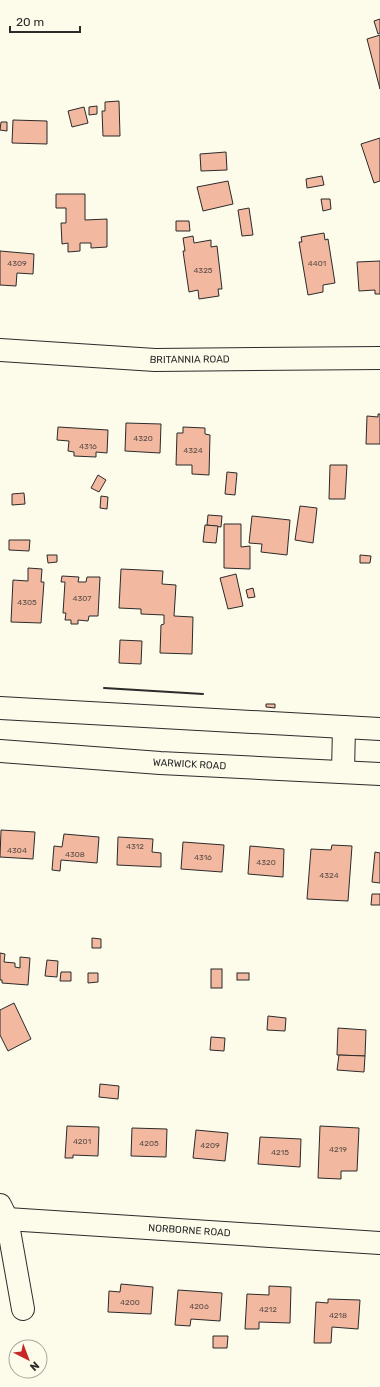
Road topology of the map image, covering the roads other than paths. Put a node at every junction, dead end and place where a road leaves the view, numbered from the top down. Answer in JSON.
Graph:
{"nodes":[{"id":1,"x":0,"y":350,"type":"edge"},
{"id":2,"x":380,"y":358,"type":"edge"},
{"id":3,"x":0,"y":708,"type":"edge"},
{"id":4,"x":344,"y":727,"type":"junction"},
{"id":5,"x":380,"y":729,"type":"edge"},
{"id":6,"x":0,"y":751,"type":"edge"},
{"id":7,"x":343,"y":772,"type":"junction"},
{"id":8,"x":380,"y":774,"type":"edge"},
{"id":9,"x":2,"y":1215,"type":"edge"},
{"id":10,"x":380,"y":1243,"type":"edge"},
{"id":11,"x":23,"y":1309,"type":"dead end"}],
"edges":[{"from":1,"to":2,"type":"street","name":"BRITANNIA ROAD"},
{"from":3,"to":4,"type":"street"},
{"from":4,"to":5,"type":"street"},
{"from":4,"to":7,"type":"street"},
{"from":6,"to":7,"type":"street","name":"WARWICK ROAD"},
{"from":7,"to":8,"type":"street","name":"WARWICK ROAD"},
{"from":9,"to":10,"type":"street","name":"NORBORNE ROAD"},
{"from":9,"to":11,"type":"street"}]}
